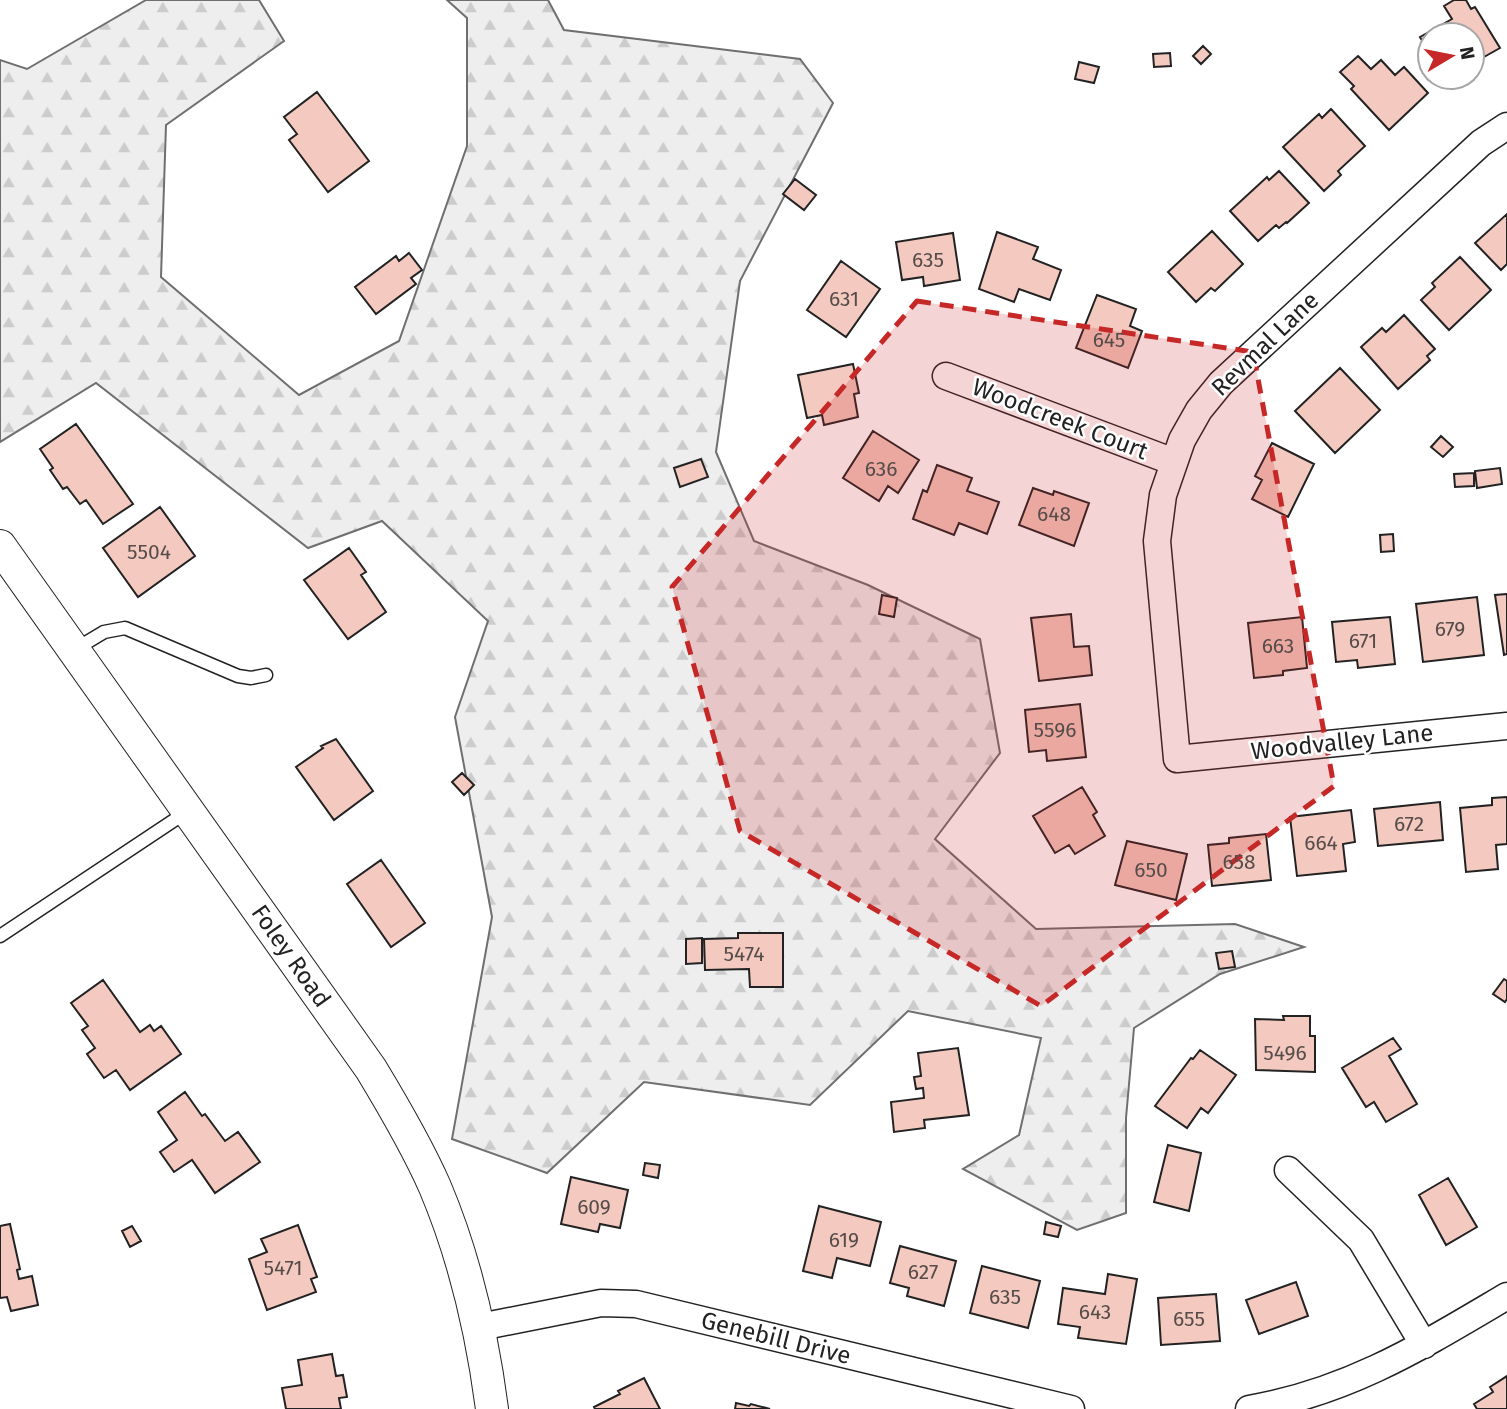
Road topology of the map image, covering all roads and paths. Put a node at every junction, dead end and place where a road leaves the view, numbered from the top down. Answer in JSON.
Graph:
{"nodes":[{"id":1,"x":1507,"y":127,"type":"edge"},
{"id":2,"x":946,"y":376,"type":"dead end"},
{"id":3,"x":1174,"y":462,"type":"junction"},
{"id":4,"x":0,"y":546,"type":"edge"},
{"id":5,"x":74,"y":650,"type":"junction"},
{"id":6,"x":267,"y":675,"type":"dead end"},
{"id":7,"x":1507,"y":726,"type":"edge"},
{"id":8,"x":1177,"y":759,"type":"joint"},
{"id":9,"x":188,"y":811,"type":"junction"},
{"id":10,"x":0,"y":936,"type":"edge"},
{"id":11,"x":1288,"y":1170,"type":"dead end"},
{"id":12,"x":1507,"y":1296,"type":"edge"},
{"id":13,"x":480,"y":1327,"type":"junction"},
{"id":14,"x":1424,"y":1345,"type":"junction"},
{"id":15,"x":492,"y":1409,"type":"edge"},
{"id":16,"x":1071,"y":1409,"type":"edge"},
{"id":17,"x":1249,"y":1409,"type":"edge"}],
"edges":[{"from":1,"to":3,"type":"street","name":"Revmal Lane"},
{"from":2,"to":3,"type":"street","name":"Woodcreek Court"},
{"from":3,"to":8,"type":"street","name":"Revmal Lane"},
{"from":4,"to":5,"type":"street","name":"Foley Road"},
{"from":5,"to":6,"type":"lane"},
{"from":5,"to":9,"type":"street","name":"Foley Road"},
{"from":7,"to":8,"type":"street","name":"Woodvalley Lane"},
{"from":9,"to":10,"type":"lane"},
{"from":9,"to":13,"type":"street","name":"Foley Road"},
{"from":11,"to":14,"type":"street"},
{"from":12,"to":14,"type":"street"},
{"from":13,"to":15,"type":"street","name":"Foley Road"},
{"from":13,"to":16,"type":"street","name":"Genebill Drive"},
{"from":14,"to":17,"type":"street"}]}
